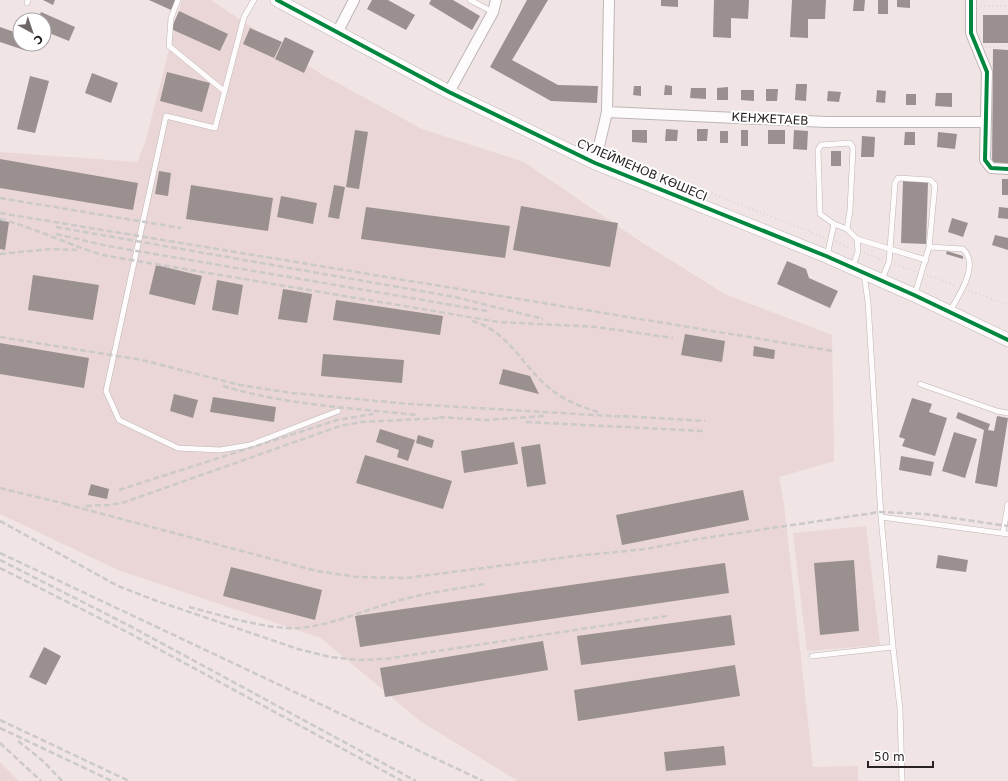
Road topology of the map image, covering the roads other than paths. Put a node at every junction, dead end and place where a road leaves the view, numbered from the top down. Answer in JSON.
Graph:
{"nodes":[{"id":1,"x":178,"y":0,"type":"edge"},
{"id":2,"x":254,"y":0,"type":"edge"},
{"id":3,"x":277,"y":0,"type":"edge"},
{"id":4,"x":470,"y":0,"type":"edge"},
{"id":5,"x":496,"y":0,"type":"edge"},
{"id":6,"x":610,"y":0,"type":"edge"},
{"id":7,"x":351,"y":2,"type":"edge"},
{"id":8,"x":971,"y":3,"type":"edge"},
{"id":9,"x":492,"y":12,"type":"junction"},
{"id":10,"x":337,"y":33,"type":"junction"},
{"id":11,"x":224,"y":91,"type":"junction"},
{"id":12,"x":449,"y":92,"type":"junction"},
{"id":13,"x":607,"y":112,"type":"junction"},
{"id":14,"x":986,"y":122,"type":"junction"},
{"id":15,"x":595,"y":163,"type":"junction"},
{"id":16,"x":1008,"y":169,"type":"edge"},
{"id":17,"x":834,"y":224,"type":"junction"},
{"id":18,"x":847,"y":229,"type":"junction"},
{"id":19,"x":857,"y":239,"type":"junction"},
{"id":20,"x":929,"y":247,"type":"junction"},
{"id":21,"x":890,"y":249,"type":"junction"},
{"id":22,"x":826,"y":256,"type":"junction"},
{"id":23,"x":926,"y":260,"type":"junction"},
{"id":24,"x":858,"y":270,"type":"junction"},
{"id":25,"x":881,"y":280,"type":"junction"},
{"id":26,"x":914,"y":295,"type":"junction"},
{"id":27,"x":950,"y":312,"type":"junction"},
{"id":28,"x":1008,"y":340,"type":"edge"},
{"id":29,"x":920,"y":384,"type":"dead end"},
{"id":30,"x":338,"y":411,"type":"dead end"},
{"id":31,"x":1008,"y":413,"type":"edge"},
{"id":32,"x":1008,"y":504,"type":"edge"},
{"id":33,"x":881,"y":517,"type":"junction"},
{"id":34,"x":1005,"y":534,"type":"edge"},
{"id":35,"x":892,"y":647,"type":"junction"},
{"id":36,"x":812,"y":656,"type":"dead end"},
{"id":37,"x":902,"y":781,"type":"edge"}],
"edges":[{"from":1,"to":11,"type":"lane"},
{"from":2,"to":11,"type":"lane"},
{"from":3,"to":10,"type":"street","name":"СҮЛЕЙМЕНОВ КӨШЕСІ"},
{"from":4,"to":9,"type":"lane"},
{"from":5,"to":9,"type":"street"},
{"from":6,"to":13,"type":"street"},
{"from":7,"to":10,"type":"street"},
{"from":8,"to":14,"type":"street"},
{"from":9,"to":12,"type":"street"},
{"from":10,"to":12,"type":"street","name":"СҮЛЕЙМЕНОВ КӨШЕСІ"},
{"from":11,"to":30,"type":"lane"},
{"from":12,"to":15,"type":"street","name":"СҮЛЕЙМЕНОВ КӨШЕСІ"},
{"from":13,"to":14,"type":"street","name":"КЕНЖЕТАЕВ"},
{"from":13,"to":15,"type":"street"},
{"from":14,"to":16,"type":"street"},
{"from":15,"to":22,"type":"street","name":"СҮЛЕЙМЕНОВ КӨШЕСІ"},
{"from":17,"to":18,"type":"lane"},
{"from":17,"to":18,"type":"lane"},
{"from":17,"to":22,"type":"lane"},
{"from":18,"to":19,"type":"lane"},
{"from":19,"to":21,"type":"lane"},
{"from":19,"to":24,"type":"lane"},
{"from":20,"to":21,"type":"lane"},
{"from":20,"to":23,"type":"lane"},
{"from":20,"to":27,"type":"lane"},
{"from":21,"to":23,"type":"lane"},
{"from":21,"to":25,"type":"lane"},
{"from":22,"to":24,"type":"street","name":"СҮЛЕЙМЕНОВ КӨШЕСІ"},
{"from":23,"to":26,"type":"lane"},
{"from":24,"to":25,"type":"street","name":"СҮЛЕЙМЕНОВ КӨШЕСІ"},
{"from":24,"to":33,"type":"lane"},
{"from":25,"to":26,"type":"street","name":"СҮЛЕЙМЕНОВ КӨШЕСІ"},
{"from":26,"to":27,"type":"street","name":"СҮЛЕЙМЕНОВ КӨШЕСІ"},
{"from":27,"to":28,"type":"street","name":"СҮЛЕЙМЕНОВ КӨШЕСІ"},
{"from":29,"to":31,"type":"lane"},
{"from":32,"to":34,"type":"lane"},
{"from":33,"to":34,"type":"lane"},
{"from":33,"to":35,"type":"lane"},
{"from":35,"to":36,"type":"lane"},
{"from":35,"to":37,"type":"lane"}]}
